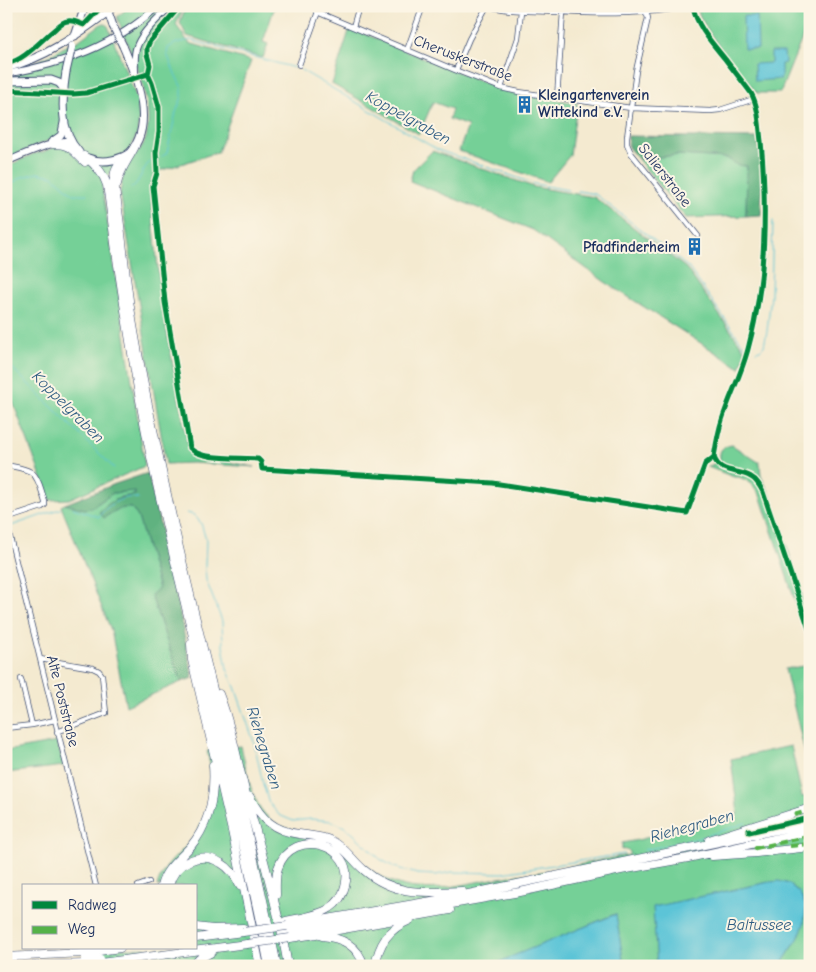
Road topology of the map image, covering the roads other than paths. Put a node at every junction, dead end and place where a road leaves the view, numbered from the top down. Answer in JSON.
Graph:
{"nodes":[{"id":1,"x":85,"y":6,"type":"edge"},
{"id":2,"x":115,"y":6,"type":"edge"},
{"id":3,"x":158,"y":6,"type":"edge"},
{"id":4,"x":170,"y":6,"type":"edge"},
{"id":5,"x":320,"y":6,"type":"edge"},
{"id":6,"x":359,"y":6,"type":"edge"},
{"id":7,"x":423,"y":6,"type":"edge"},
{"id":8,"x":488,"y":6,"type":"edge"},
{"id":9,"x":644,"y":6,"type":"edge"},
{"id":10,"x":687,"y":6,"type":"edge"},
{"id":11,"x":693,"y":6,"type":"edge"},
{"id":12,"x":107,"y":9,"type":"edge"},
{"id":13,"x":560,"y":10,"type":"edge"},
{"id":14,"x":521,"y":11,"type":"junction"},
{"id":15,"x":317,"y":12,"type":"junction"},
{"id":16,"x":646,"y":12,"type":"junction"},
{"id":17,"x":353,"y":27,"type":"junction"},
{"id":18,"x":75,"y":36,"type":"junction"},
{"id":19,"x":407,"y":50,"type":"junction"},
{"id":20,"x":299,"y":65,"type":"dead end"},
{"id":21,"x":6,"y":68,"type":"edge"},
{"id":22,"x":456,"y":70,"type":"junction"},
{"id":23,"x":6,"y":74,"type":"edge"},
{"id":24,"x":135,"y":79,"type":"junction"},
{"id":25,"x":6,"y":81,"type":"edge"},
{"id":26,"x":501,"y":88,"type":"junction"},
{"id":27,"x":64,"y":92,"type":"junction"},
{"id":28,"x":557,"y":98,"type":"junction"},
{"id":29,"x":631,"y":108,"type":"junction"},
{"id":30,"x":64,"y":119,"type":"junction"},
{"id":31,"x":70,"y":141,"type":"junction"},
{"id":32,"x":50,"y":145,"type":"junction"},
{"id":33,"x":135,"y":146,"type":"junction"},
{"id":34,"x":84,"y":156,"type":"junction"},
{"id":35,"x":126,"y":156,"type":"junction"},
{"id":36,"x":6,"y":162,"type":"edge"},
{"id":37,"x":104,"y":178,"type":"junction"},
{"id":38,"x":116,"y":193,"type":"junction"},
{"id":39,"x":698,"y":236,"type":"dead end"},
{"id":40,"x":720,"y":426,"type":"dead end"},
{"id":41,"x":6,"y":465,"type":"edge"},
{"id":42,"x":6,"y":520,"type":"edge"},
{"id":43,"x":188,"y":617,"type":"junction"},
{"id":44,"x":810,"y":632,"type":"edge"},
{"id":45,"x":40,"y":659,"type":"junction"},
{"id":46,"x":208,"y":668,"type":"junction"},
{"id":47,"x":21,"y":679,"type":"dead end"},
{"id":48,"x":55,"y":720,"type":"junction"},
{"id":49,"x":32,"y":725,"type":"junction"},
{"id":50,"x":6,"y":728,"type":"edge"},
{"id":51,"x":57,"y":732,"type":"junction"},
{"id":52,"x":212,"y":746,"type":"junction"},
{"id":53,"x":242,"y":780,"type":"junction"},
{"id":54,"x":810,"y":808,"type":"edge"},
{"id":55,"x":810,"y":823,"type":"edge"},
{"id":56,"x":810,"y":831,"type":"edge"},
{"id":57,"x":810,"y":847,"type":"edge"},
{"id":58,"x":686,"y":848,"type":"junction"},
{"id":59,"x":688,"y":858,"type":"junction"},
{"id":60,"x":548,"y":878,"type":"junction"},
{"id":61,"x":149,"y":882,"type":"dead end"},
{"id":62,"x":95,"y":884,"type":"edge"},
{"id":63,"x":144,"y":884,"type":"edge"},
{"id":64,"x":162,"y":884,"type":"edge"},
{"id":65,"x":169,"y":884,"type":"edge"},
{"id":66,"x":462,"y":891,"type":"junction"},
{"id":67,"x":520,"y":892,"type":"junction"},
{"id":68,"x":244,"y":894,"type":"junction"},
{"id":69,"x":277,"y":912,"type":"junction"},
{"id":70,"x":421,"y":916,"type":"junction"},
{"id":71,"x":198,"y":927,"type":"edge"},
{"id":72,"x":288,"y":929,"type":"junction"},
{"id":73,"x":198,"y":934,"type":"edge"},
{"id":74,"x":310,"y":935,"type":"junction"},
{"id":75,"x":245,"y":936,"type":"junction"},
{"id":76,"x":198,"y":938,"type":"edge"},
{"id":77,"x":198,"y":946,"type":"edge"},
{"id":78,"x":221,"y":948,"type":"junction"},
{"id":79,"x":116,"y":950,"type":"edge"},
{"id":80,"x":162,"y":950,"type":"edge"},
{"id":81,"x":85,"y":956,"type":"edge"},
{"id":82,"x":8,"y":957,"type":"edge"},
{"id":83,"x":100,"y":958,"type":"junction"},
{"id":84,"x":122,"y":961,"type":"junction"},
{"id":85,"x":24,"y":966,"type":"edge"},
{"id":86,"x":31,"y":966,"type":"edge"},
{"id":87,"x":138,"y":966,"type":"edge"},
{"id":88,"x":193,"y":966,"type":"edge"},
{"id":89,"x":258,"y":966,"type":"edge"},
{"id":90,"x":269,"y":966,"type":"edge"},
{"id":91,"x":277,"y":966,"type":"edge"},
{"id":92,"x":288,"y":966,"type":"edge"},
{"id":93,"x":364,"y":966,"type":"edge"},
{"id":94,"x":375,"y":966,"type":"edge"}],
"edges":[{"from":1,"to":18,"type":"main road"},
{"from":2,"to":12,"type":"main road"},
{"from":3,"to":23,"type":"main road"},
{"from":4,"to":24,"type":"main road"},
{"from":5,"to":15,"type":"street"},
{"from":6,"to":17,"type":"street"},
{"from":7,"to":19,"type":"street"},
{"from":8,"to":14,"type":"street"},
{"from":8,"to":22,"type":"street"},
{"from":9,"to":16,"type":"street","name":"Salierstraße"},
{"from":10,"to":16,"type":"street"},
{"from":11,"to":29,"type":"street","name":"Cheruskerstraße"},
{"from":12,"to":18,"type":"main road"},
{"from":12,"to":24,"type":"main road","bridge":true},
{"from":13,"to":14,"type":"street"},
{"from":13,"to":16,"type":"street"},
{"from":13,"to":28,"type":"street"},
{"from":14,"to":26,"type":"street"},
{"from":15,"to":17,"type":"street","name":"Cheruskerstraße"},
{"from":15,"to":20,"type":"street"},
{"from":16,"to":29,"type":"street","name":"Salierstraße"},
{"from":17,"to":19,"type":"street","name":"Cheruskerstraße"},
{"from":18,"to":21,"type":"main road"},
{"from":18,"to":27,"type":"main road","bridge":true},
{"from":19,"to":22,"type":"street","name":"Cheruskerstraße"},
{"from":22,"to":26,"type":"street","name":"Cheruskerstraße"},
{"from":24,"to":33,"type":"main road"},
{"from":25,"to":27,"type":"main road"},
{"from":26,"to":28,"type":"street","name":"Cheruskerstraße"},
{"from":27,"to":30,"type":"main road"},
{"from":28,"to":29,"type":"street","name":"Cheruskerstraße"},
{"from":29,"to":39,"type":"street","name":"Salierstraße"},
{"from":30,"to":31,"type":"main road"},
{"from":30,"to":32,"type":"main road"},
{"from":31,"to":32,"type":"main road"},
{"from":31,"to":34,"type":"main road"},
{"from":32,"to":36,"type":"main road"},
{"from":32,"to":37,"type":"highway"},
{"from":33,"to":35,"type":"main road"},
{"from":33,"to":38,"type":"highway"},
{"from":34,"to":35,"type":"main road"},
{"from":34,"to":37,"type":"highway"},
{"from":35,"to":38,"type":"highway"},
{"from":37,"to":43,"type":"highway"},
{"from":38,"to":46,"type":"highway"},
{"from":40,"to":44,"type":"street"},
{"from":41,"to":42,"type":"street"},
{"from":42,"to":45,"type":"street","name":"Alte Poststraße"},
{"from":43,"to":52,"type":"highway"},
{"from":43,"to":90,"type":"highway"},
{"from":45,"to":48,"type":"street","name":"Alte Poststraße"},
{"from":45,"to":51,"type":"street"},
{"from":46,"to":53,"type":"highway"},
{"from":46,"to":91,"type":"highway"},
{"from":47,"to":49,"type":"street"},
{"from":48,"to":49,"type":"street"},
{"from":48,"to":51,"type":"street","name":"Alte Poststraße"},
{"from":49,"to":50,"type":"street"},
{"from":51,"to":62,"type":"street","name":"Alte Poststraße"},
{"from":52,"to":64,"type":"highway"},
{"from":52,"to":68,"type":"highway"},
{"from":53,"to":66,"type":"highway"},
{"from":53,"to":69,"type":"highway"},
{"from":54,"to":58,"type":"highway"},
{"from":55,"to":58,"type":"highway"},
{"from":56,"to":59,"type":"highway"},
{"from":57,"to":59,"type":"highway"},
{"from":58,"to":60,"type":"highway"},
{"from":59,"to":67,"type":"highway"},
{"from":60,"to":66,"type":"highway"},
{"from":60,"to":72,"type":"highway"},
{"from":61,"to":63,"type":"street"},
{"from":65,"to":68,"type":"highway"},
{"from":66,"to":72,"type":"highway"},
{"from":67,"to":70,"type":"highway"},
{"from":67,"to":72,"type":"highway"},
{"from":68,"to":89,"type":"highway"},
{"from":69,"to":72,"type":"highway"},
{"from":69,"to":92,"type":"highway"},
{"from":70,"to":74,"type":"highway"},
{"from":70,"to":94,"type":"highway"},
{"from":71,"to":75,"type":"highway"},
{"from":72,"to":74,"type":"highway"},
{"from":72,"to":75,"type":"highway","bridge":true},
{"from":72,"to":75,"type":"highway","bridge":true},
{"from":73,"to":75,"type":"highway"},
{"from":74,"to":93,"type":"highway"},
{"from":75,"to":76,"type":"highway"},
{"from":75,"to":77,"type":"highway"},
{"from":75,"to":78,"type":"highway"},
{"from":78,"to":84,"type":"highway"},
{"from":78,"to":88,"type":"highway"},
{"from":79,"to":83,"type":"highway"},
{"from":80,"to":83,"type":"highway"},
{"from":81,"to":82,"type":"highway"},
{"from":81,"to":83,"type":"highway","bridge":true},
{"from":81,"to":83,"type":"highway"},
{"from":81,"to":86,"type":"highway"},
{"from":83,"to":84,"type":"highway"},
{"from":84,"to":87,"type":"highway"},
{"from":85,"to":86,"type":"highway"}]}
